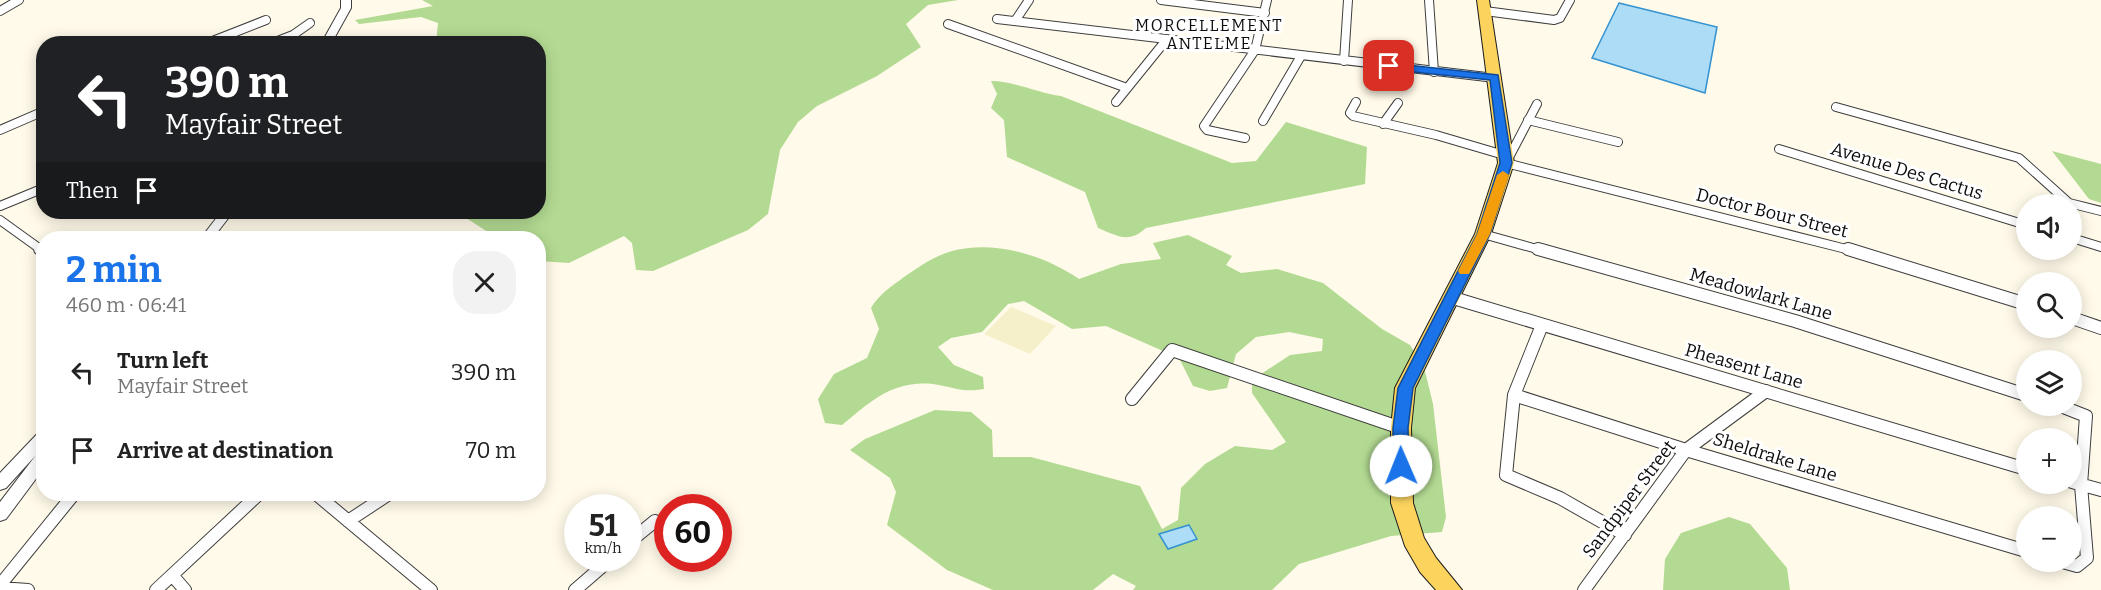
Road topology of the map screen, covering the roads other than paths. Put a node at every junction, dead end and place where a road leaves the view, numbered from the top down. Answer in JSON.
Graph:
{"nodes":[{"id":1,"x":19,"y":0,"type":"edge"},
{"id":2,"x":346,"y":0,"type":"edge"},
{"id":3,"x":1029,"y":0,"type":"edge"},
{"id":4,"x":1161,"y":0,"type":"edge"},
{"id":5,"x":1267,"y":0,"type":"edge"},
{"id":6,"x":1348,"y":0,"type":"edge"},
{"id":7,"x":1429,"y":0,"type":"edge"},
{"id":8,"x":1570,"y":0,"type":"edge"},
{"id":9,"x":1180,"y":1,"type":"edge"},
{"id":10,"x":1484,"y":6,"type":"edge"},
{"id":11,"x":0,"y":11,"type":"edge"},
{"id":12,"x":1265,"y":13,"type":"junction"},
{"id":13,"x":997,"y":19,"type":"dead end"},
{"id":14,"x":266,"y":20,"type":"dead end"},
{"id":15,"x":1015,"y":21,"type":"junction"},
{"id":16,"x":310,"y":23,"type":"dead end"},
{"id":17,"x":948,"y":24,"type":"dead end"},
{"id":18,"x":226,"y":36,"type":"edge"},
{"id":19,"x":293,"y":36,"type":"edge"},
{"id":20,"x":330,"y":36,"type":"edge"},
{"id":21,"x":1167,"y":39,"type":"junction"},
{"id":22,"x":1255,"y":50,"type":"junction"},
{"id":23,"x":1301,"y":56,"type":"junction"},
{"id":24,"x":1344,"y":61,"type":"junction"},
{"id":25,"x":1434,"y":72,"type":"junction"},
{"id":26,"x":1495,"y":78,"type":"junction"},
{"id":27,"x":1127,"y":88,"type":"junction"},
{"id":28,"x":1116,"y":102,"type":"dead end"},
{"id":29,"x":1356,"y":102,"type":"dead end"},
{"id":30,"x":1398,"y":103,"type":"dead end"},
{"id":31,"x":1537,"y":104,"type":"dead end"},
{"id":32,"x":1836,"y":107,"type":"dead end"},
{"id":33,"x":36,"y":114,"type":"edge"},
{"id":34,"x":1528,"y":120,"type":"junction"},
{"id":35,"x":1263,"y":121,"type":"dead end"},
{"id":36,"x":1383,"y":124,"type":"junction"},
{"id":37,"x":0,"y":130,"type":"edge"},
{"id":38,"x":1245,"y":138,"type":"dead end"},
{"id":39,"x":1618,"y":142,"type":"dead end"},
{"id":40,"x":1779,"y":149,"type":"dead end"},
{"id":41,"x":1505,"y":159,"type":"junction"},
{"id":42,"x":36,"y":191,"type":"edge"},
{"id":43,"x":2057,"y":194,"type":"edge"},
{"id":44,"x":0,"y":206,"type":"edge"},
{"id":45,"x":2082,"y":207,"type":"edge"},
{"id":46,"x":2101,"y":211,"type":"edge"},
{"id":47,"x":222,"y":219,"type":"edge"},
{"id":48,"x":0,"y":220,"type":"edge"},
{"id":49,"x":2016,"y":222,"type":"edge"},
{"id":50,"x":212,"y":231,"type":"edge"},
{"id":51,"x":1483,"y":234,"type":"junction"},
{"id":52,"x":2082,"y":241,"type":"edge"},
{"id":53,"x":36,"y":246,"type":"edge"},
{"id":54,"x":2101,"y":248,"type":"edge"},
{"id":55,"x":1450,"y":297,"type":"junction"},
{"id":56,"x":2016,"y":301,"type":"edge"},
{"id":57,"x":2082,"y":321,"type":"edge"},
{"id":58,"x":1542,"y":325,"type":"junction"},
{"id":59,"x":2101,"y":328,"type":"edge"},
{"id":60,"x":1766,"y":391,"type":"junction"},
{"id":61,"x":2016,"y":392,"type":"edge"},
{"id":62,"x":1514,"y":395,"type":"junction"},
{"id":63,"x":1132,"y":399,"type":"dead end"},
{"id":64,"x":2082,"y":414,"type":"edge"},
{"id":65,"x":1401,"y":428,"type":"junction"},
{"id":66,"x":2082,"y":438,"type":"edge"},
{"id":67,"x":36,"y":445,"type":"edge"},
{"id":68,"x":1686,"y":450,"type":"junction"},
{"id":69,"x":2016,"y":465,"type":"edge"},
{"id":70,"x":36,"y":467,"type":"edge"},
{"id":71,"x":0,"y":484,"type":"edge"},
{"id":72,"x":2082,"y":485,"type":"edge"},
{"id":73,"x":2101,"y":490,"type":"edge"},
{"id":74,"x":68,"y":501,"type":"edge"},
{"id":75,"x":251,"y":501,"type":"edge"},
{"id":76,"x":324,"y":501,"type":"edge"},
{"id":77,"x":378,"y":501,"type":"edge"},
{"id":78,"x":0,"y":514,"type":"edge"},
{"id":79,"x":348,"y":521,"type":"junction"},
{"id":80,"x":654,"y":522,"type":"edge"},
{"id":81,"x":2082,"y":524,"type":"edge"},
{"id":82,"x":642,"y":532,"type":"edge"},
{"id":83,"x":1625,"y":535,"type":"junction"},
{"id":84,"x":2016,"y":548,"type":"edge"},
{"id":85,"x":2082,"y":562,"type":"edge"},
{"id":86,"x":596,"y":572,"type":"edge"},
{"id":87,"x":172,"y":575,"type":"junction"},
{"id":88,"x":0,"y":586,"type":"edge"},
{"id":89,"x":28,"y":590,"type":"edge"},
{"id":90,"x":156,"y":590,"type":"edge"},
{"id":91,"x":185,"y":590,"type":"edge"},
{"id":92,"x":431,"y":590,"type":"edge"},
{"id":93,"x":575,"y":590,"type":"edge"},
{"id":94,"x":1450,"y":590,"type":"edge"},
{"id":95,"x":1584,"y":590,"type":"edge"}],
"edges":[{"from":1,"to":11,"type":"street"},
{"from":2,"to":20,"type":"street"},
{"from":3,"to":15,"type":"street"},
{"from":4,"to":9,"type":"street"},
{"from":5,"to":12,"type":"street"},
{"from":6,"to":24,"type":"street"},
{"from":7,"to":25,"type":"street"},
{"from":8,"to":10,"type":"street"},
{"from":9,"to":12,"type":"street"},
{"from":10,"to":26,"type":"main road"},
{"from":12,"to":22,"type":"street"},
{"from":13,"to":15,"type":"street"},
{"from":14,"to":18,"type":"street"},
{"from":15,"to":21,"type":"street"},
{"from":16,"to":19,"type":"street"},
{"from":17,"to":27,"type":"street"},
{"from":21,"to":22,"type":"street"},
{"from":21,"to":27,"type":"street"},
{"from":22,"to":23,"type":"street"},
{"from":22,"to":38,"type":"street"},
{"from":23,"to":24,"type":"street"},
{"from":23,"to":35,"type":"street"},
{"from":24,"to":25,"type":"street"},
{"from":25,"to":26,"type":"street"},
{"from":26,"to":41,"type":"main road"},
{"from":27,"to":28,"type":"street"},
{"from":29,"to":36,"type":"street","name":"Doctor Bour Street"},
{"from":30,"to":36,"type":"street"},
{"from":31,"to":34,"type":"street"},
{"from":32,"to":43,"type":"street"},
{"from":33,"to":37,"type":"street"},
{"from":34,"to":39,"type":"street"},
{"from":34,"to":41,"type":"street"},
{"from":36,"to":41,"type":"street","name":"Doctor Bour Street"},
{"from":40,"to":49,"type":"street","name":"Avenue Des Cactus"},
{"from":41,"to":51,"type":"main road"},
{"from":41,"to":56,"type":"street","name":"Doctor Bour Street"},
{"from":42,"to":44,"type":"street"},
{"from":45,"to":46,"type":"street"},
{"from":47,"to":50,"type":"street"},
{"from":48,"to":53,"type":"street"},
{"from":51,"to":55,"type":"main road"},
{"from":51,"to":61,"type":"street","name":"Meadowlark Lane"},
{"from":52,"to":54,"type":"street"},
{"from":55,"to":58,"type":"street","name":"Pheasent Lane"},
{"from":55,"to":65,"type":"main road"},
{"from":57,"to":59,"type":"street"},
{"from":58,"to":60,"type":"street","name":"Pheasent Lane"},
{"from":58,"to":62,"type":"street"},
{"from":60,"to":68,"type":"street","name":"Sandpiper Street"},
{"from":60,"to":69,"type":"street","name":"Pheasent Lane"},
{"from":62,"to":68,"type":"street","name":"Sheldrake Lane"},
{"from":62,"to":83,"type":"street"},
{"from":63,"to":65,"type":"street"},
{"from":64,"to":66,"type":"street"},
{"from":65,"to":94,"type":"main road"},
{"from":67,"to":71,"type":"street"},
{"from":68,"to":83,"type":"street","name":"Sandpiper Street"},
{"from":68,"to":84,"type":"street","name":"Sheldrake Lane"},
{"from":70,"to":78,"type":"street"},
{"from":72,"to":73,"type":"street"},
{"from":74,"to":88,"type":"street"},
{"from":75,"to":87,"type":"street"},
{"from":76,"to":79,"type":"street"},
{"from":77,"to":79,"type":"street"},
{"from":79,"to":92,"type":"street"},
{"from":80,"to":82,"type":"street"},
{"from":81,"to":85,"type":"street"},
{"from":83,"to":95,"type":"street","name":"Sandpiper Street"},
{"from":86,"to":93,"type":"street"},
{"from":87,"to":90,"type":"street"},
{"from":87,"to":91,"type":"street"},
{"from":88,"to":89,"type":"street"}]}
